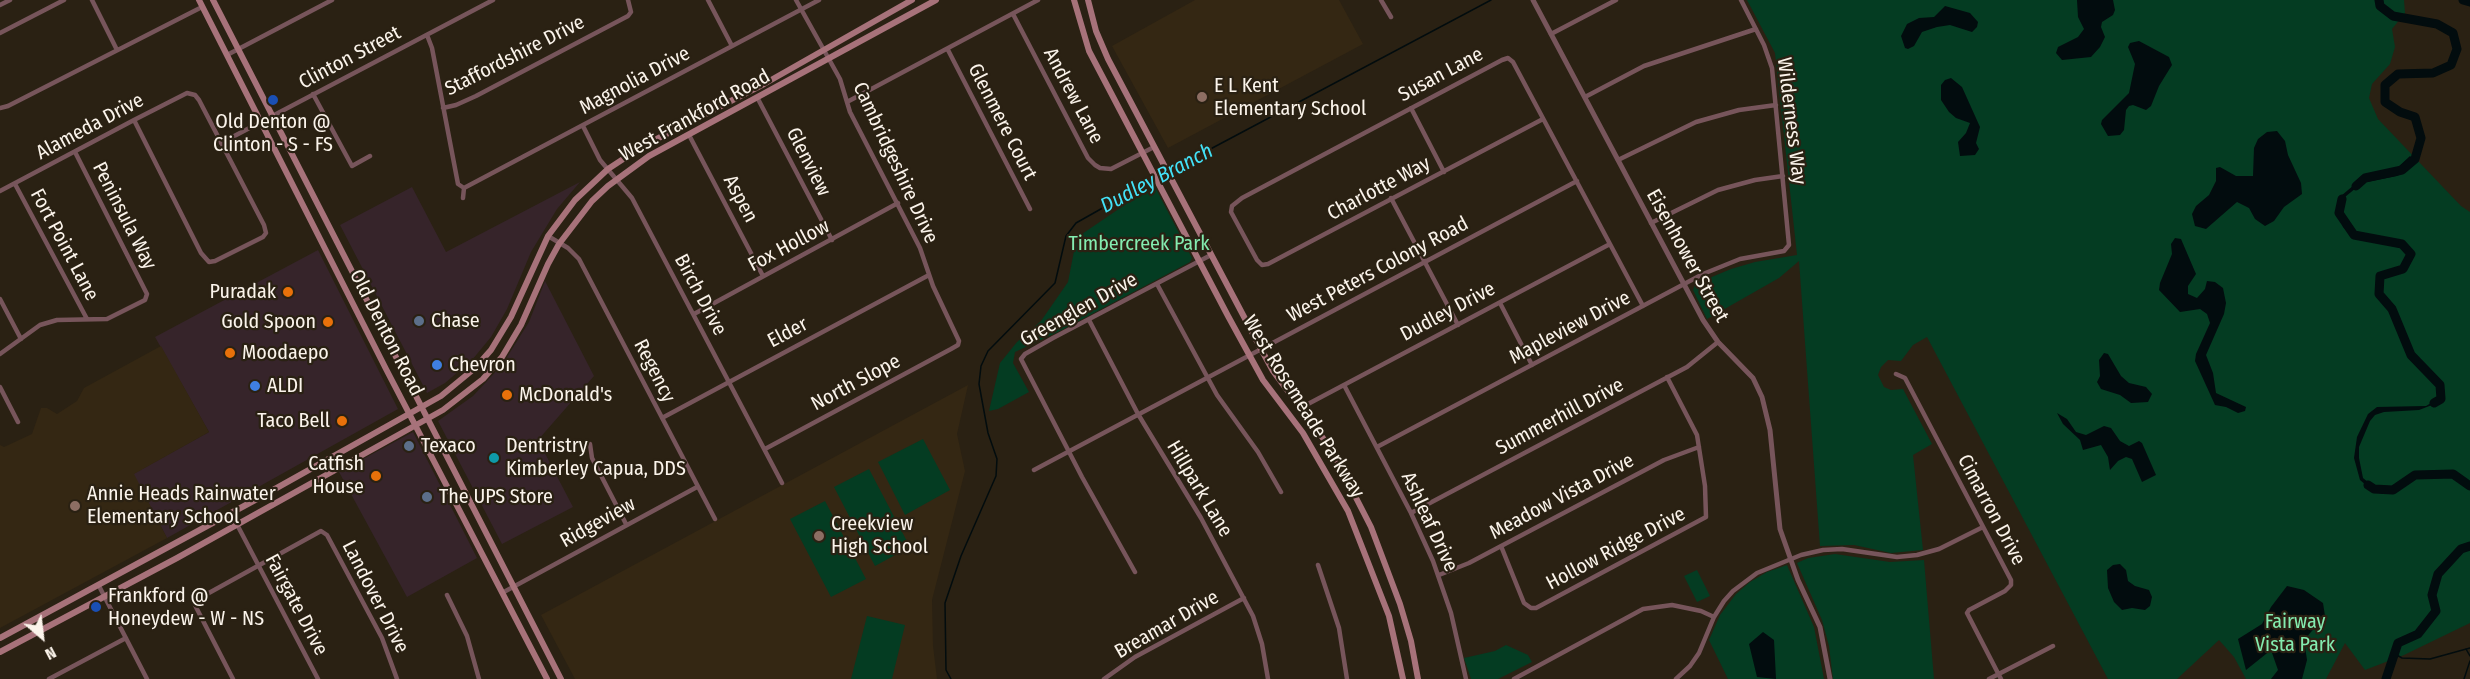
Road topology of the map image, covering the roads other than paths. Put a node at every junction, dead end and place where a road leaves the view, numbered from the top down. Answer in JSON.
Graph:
{"nodes":[{"id":1,"x":10,"y":0,"type":"edge"},
{"id":2,"x":64,"y":0,"type":"edge"},
{"id":3,"x":92,"y":0,"type":"edge"},
{"id":4,"x":199,"y":0,"type":"edge"},
{"id":5,"x":213,"y":0,"type":"edge"},
{"id":6,"x":332,"y":0,"type":"edge"},
{"id":7,"x":493,"y":0,"type":"edge"},
{"id":8,"x":628,"y":0,"type":"edge"},
{"id":9,"x":708,"y":0,"type":"edge"},
{"id":10,"x":796,"y":0,"type":"edge"},
{"id":11,"x":819,"y":0,"type":"edge"},
{"id":12,"x":912,"y":0,"type":"edge"},
{"id":13,"x":936,"y":0,"type":"edge"},
{"id":14,"x":1038,"y":0,"type":"edge"},
{"id":15,"x":1074,"y":0,"type":"edge"},
{"id":16,"x":1088,"y":0,"type":"edge"},
{"id":17,"x":1381,"y":0,"type":"edge"},
{"id":18,"x":1533,"y":0,"type":"edge"},
{"id":19,"x":1616,"y":0,"type":"edge"},
{"id":20,"x":1741,"y":0,"type":"edge"},
{"id":21,"x":0,"y":5,"type":"edge"},
{"id":22,"x":202,"y":7,"type":"junction"},
{"id":23,"x":802,"y":9,"type":"junction"},
{"id":24,"x":630,"y":12,"type":"junction"},
{"id":25,"x":1013,"y":14,"type":"junction"},
{"id":26,"x":638,"y":16,"type":"dead end"},
{"id":27,"x":1391,"y":17,"type":"dead end"},
{"id":28,"x":1756,"y":29,"type":"junction"},
{"id":29,"x":0,"y":33,"type":"edge"},
{"id":30,"x":1551,"y":34,"type":"junction"},
{"id":31,"x":427,"y":35,"type":"junction"},
{"id":32,"x":732,"y":46,"type":"junction"},
{"id":33,"x":238,"y":49,"type":"junction"},
{"id":34,"x":824,"y":49,"type":"junction"},
{"id":35,"x":117,"y":50,"type":"junction"},
{"id":36,"x":948,"y":50,"type":"junction"},
{"id":37,"x":227,"y":55,"type":"junction"},
{"id":38,"x":830,"y":60,"type":"junction"},
{"id":39,"x":313,"y":94,"type":"junction"},
{"id":40,"x":1585,"y":97,"type":"junction"},
{"id":41,"x":758,"y":99,"type":"junction"},
{"id":42,"x":847,"y":102,"type":"junction"},
{"id":43,"x":1776,"y":105,"type":"junction"},
{"id":44,"x":0,"y":108,"type":"edge"},
{"id":45,"x":443,"y":108,"type":"junction"},
{"id":46,"x":1411,"y":108,"type":"junction"},
{"id":47,"x":272,"y":116,"type":"junction"},
{"id":48,"x":1543,"y":119,"type":"junction"},
{"id":49,"x":134,"y":120,"type":"junction"},
{"id":50,"x":261,"y":122,"type":"junction"},
{"id":51,"x":583,"y":126,"type":"junction"},
{"id":52,"x":689,"y":135,"type":"junction"},
{"id":53,"x":221,"y":143,"type":"junction"},
{"id":54,"x":1156,"y":150,"type":"junction"},
{"id":55,"x":75,"y":152,"type":"junction"},
{"id":56,"x":370,"y":156,"type":"dead end"},
{"id":57,"x":1144,"y":157,"type":"junction"},
{"id":58,"x":1618,"y":160,"type":"junction"},
{"id":59,"x":608,"y":169,"type":"junction"},
{"id":60,"x":1444,"y":172,"type":"junction"},
{"id":61,"x":1783,"y":176,"type":"junction"},
{"id":62,"x":617,"y":180,"type":"junction"},
{"id":63,"x":1577,"y":181,"type":"junction"},
{"id":64,"x":15,"y":184,"type":"junction"},
{"id":65,"x":464,"y":188,"type":"junction"},
{"id":66,"x":0,"y":191,"type":"edge"},
{"id":67,"x":463,"y":198,"type":"dead end"},
{"id":68,"x":1391,"y":198,"type":"junction"},
{"id":69,"x":898,"y":203,"type":"junction"},
{"id":70,"x":1030,"y":209,"type":"dead end"},
{"id":71,"x":1651,"y":223,"type":"junction"},
{"id":72,"x":1242,"y":233,"type":"joint"},
{"id":73,"x":548,"y":236,"type":"junction"},
{"id":74,"x":831,"y":240,"type":"junction"},
{"id":75,"x":559,"y":244,"type":"junction"},
{"id":76,"x":1610,"y":244,"type":"junction"},
{"id":77,"x":1784,"y":251,"type":"joint"},
{"id":78,"x":1211,"y":255,"type":"junction"},
{"id":79,"x":1199,"y":262,"type":"junction"},
{"id":80,"x":1424,"y":262,"type":"junction"},
{"id":81,"x":929,"y":275,"type":"junction"},
{"id":82,"x":763,"y":276,"type":"junction"},
{"id":83,"x":355,"y":277,"type":"junction"},
{"id":84,"x":343,"y":284,"type":"junction"},
{"id":85,"x":1157,"y":284,"type":"junction"},
{"id":86,"x":1684,"y":284,"type":"junction"},
{"id":87,"x":0,"y":299,"type":"edge"},
{"id":88,"x":1500,"y":303,"type":"junction"},
{"id":89,"x":1643,"y":306,"type":"junction"},
{"id":90,"x":694,"y":314,"type":"junction"},
{"id":91,"x":87,"y":319,"type":"junction"},
{"id":92,"x":1089,"y":320,"type":"junction"},
{"id":93,"x":1458,"y":324,"type":"junction"},
{"id":94,"x":21,"y":339,"type":"junction"},
{"id":95,"x":959,"y":341,"type":"joint"},
{"id":96,"x":1718,"y":342,"type":"junction"},
{"id":97,"x":1261,"y":349,"type":"junction"},
{"id":98,"x":0,"y":354,"type":"edge"},
{"id":99,"x":1249,"y":355,"type":"junction"},
{"id":100,"x":1532,"y":365,"type":"junction"},
{"id":101,"x":1896,"y":374,"type":"dead end"},
{"id":102,"x":1207,"y":377,"type":"junction"},
{"id":103,"x":1667,"y":377,"type":"junction"},
{"id":104,"x":729,"y":382,"type":"junction"},
{"id":105,"x":1344,"y":385,"type":"junction"},
{"id":106,"x":0,"y":387,"type":"edge"},
{"id":107,"x":422,"y":407,"type":"junction"},
{"id":108,"x":1302,"y":410,"type":"junction"},
{"id":109,"x":410,"y":413,"type":"junction"},
{"id":110,"x":1138,"y":414,"type":"junction"},
{"id":111,"x":428,"y":418,"type":"junction"},
{"id":112,"x":662,"y":418,"type":"junction"},
{"id":113,"x":18,"y":422,"type":"dead end"},
{"id":114,"x":417,"y":425,"type":"junction"},
{"id":115,"x":590,"y":444,"type":"dead end"},
{"id":116,"x":1377,"y":447,"type":"junction"},
{"id":117,"x":1700,"y":447,"type":"junction"},
{"id":118,"x":765,"y":449,"type":"junction"},
{"id":119,"x":1068,"y":451,"type":"junction"},
{"id":120,"x":337,"y":455,"type":"junction"},
{"id":121,"x":342,"y":465,"type":"junction"},
{"id":122,"x":1034,"y":470,"type":"dead end"},
{"id":123,"x":782,"y":483,"type":"dead end"},
{"id":124,"x":698,"y":487,"type":"junction"},
{"id":125,"x":1281,"y":492,"type":"dead end"},
{"id":126,"x":231,"y":513,"type":"junction"},
{"id":127,"x":1411,"y":513,"type":"junction"},
{"id":128,"x":480,"y":519,"type":"junction"},
{"id":129,"x":715,"y":519,"type":"dead end"},
{"id":130,"x":237,"y":524,"type":"junction"},
{"id":131,"x":626,"y":524,"type":"junction"},
{"id":132,"x":468,"y":525,"type":"junction"},
{"id":133,"x":1983,"y":527,"type":"junction"},
{"id":134,"x":1501,"y":546,"type":"junction"},
{"id":135,"x":1791,"y":559,"type":"junction"},
{"id":136,"x":258,"y":565,"type":"junction"},
{"id":137,"x":1318,"y":565,"type":"dead end"},
{"id":138,"x":1135,"y":572,"type":"dead end"},
{"id":139,"x":1439,"y":575,"type":"junction"},
{"id":140,"x":99,"y":586,"type":"junction"},
{"id":141,"x":514,"y":586,"type":"junction"},
{"id":142,"x":502,"y":592,"type":"junction"},
{"id":143,"x":447,"y":595,"type":"dead end"},
{"id":144,"x":105,"y":597,"type":"junction"},
{"id":145,"x":1244,"y":598,"type":"junction"},
{"id":146,"x":1714,"y":617,"type":"junction"},
{"id":147,"x":0,"y":638,"type":"edge"},
{"id":148,"x":126,"y":638,"type":"junction"},
{"id":149,"x":2053,"y":646,"type":"dead end"},
{"id":150,"x":0,"y":652,"type":"edge"},
{"id":151,"x":1999,"y":677,"type":"edge"},
{"id":152,"x":49,"y":679,"type":"edge"},
{"id":153,"x":147,"y":679,"type":"edge"},
{"id":154,"x":233,"y":679,"type":"edge"},
{"id":155,"x":318,"y":679,"type":"edge"},
{"id":156,"x":397,"y":679,"type":"edge"},
{"id":157,"x":479,"y":679,"type":"edge"},
{"id":158,"x":547,"y":679,"type":"edge"},
{"id":159,"x":561,"y":679,"type":"edge"},
{"id":160,"x":1104,"y":679,"type":"edge"},
{"id":161,"x":1268,"y":679,"type":"edge"},
{"id":162,"x":1347,"y":679,"type":"edge"},
{"id":163,"x":1403,"y":679,"type":"edge"},
{"id":164,"x":1418,"y":679,"type":"edge"},
{"id":165,"x":1466,"y":679,"type":"edge"},
{"id":166,"x":1514,"y":679,"type":"edge"},
{"id":167,"x":1676,"y":679,"type":"edge"},
{"id":168,"x":1828,"y":679,"type":"edge"},
{"id":169,"x":1989,"y":679,"type":"edge"}],
"edges":[{"from":1,"to":21,"type":"street"},
{"from":2,"to":29,"type":"street"},
{"from":3,"to":35,"type":"street"},
{"from":4,"to":22,"type":"main road","name":"Old Denton Road"},
{"from":5,"to":33,"type":"main road","name":"Old Denton Road"},
{"from":6,"to":33,"type":"street"},
{"from":7,"to":31,"type":"street","name":"Clinton Street"},
{"from":8,"to":24,"type":"street"},
{"from":9,"to":32,"type":"street"},
{"from":10,"to":23,"type":"street","name":"Cambridgeshire Drive"},
{"from":11,"to":23,"type":"street","name":"Magnolia Drive"},
{"from":12,"to":34,"type":"main road","name":"West Frankford Road"},
{"from":13,"to":38,"type":"main road","name":"West Frankford Road"},
{"from":14,"to":25,"type":"street"},
{"from":15,"to":57,"type":"main road","name":"West Rosemeade Parkway"},
{"from":16,"to":54,"type":"main road","name":"West Rosemeade Parkway"},
{"from":17,"to":27,"type":"street"},
{"from":18,"to":30,"type":"street","name":"Eisenhower Street"},
{"from":19,"to":30,"type":"street"},
{"from":20,"to":28,"type":"street","name":"Wilderness Way"},
{"from":22,"to":35,"type":"street"},
{"from":22,"to":37,"type":"main road","name":"Old Denton Road"},
{"from":23,"to":32,"type":"street","name":"Magnolia Drive"},
{"from":23,"to":34,"type":"street","name":"Cambridgeshire Drive"},
{"from":24,"to":26,"type":"street"},
{"from":24,"to":45,"type":"street","name":"Staffordshire Drive"},
{"from":25,"to":36,"type":"street"},
{"from":25,"to":57,"type":"street","name":"Andrew Lane"},
{"from":28,"to":40,"type":"street"},
{"from":28,"to":43,"type":"street","name":"Wilderness Way"},
{"from":30,"to":40,"type":"street","name":"Eisenhower Street"},
{"from":31,"to":39,"type":"street","name":"Clinton Street"},
{"from":31,"to":45,"type":"street"},
{"from":32,"to":51,"type":"street","name":"Magnolia Drive"},
{"from":33,"to":37,"type":"street"},
{"from":33,"to":47,"type":"main road","name":"Old Denton Road"},
{"from":34,"to":38,"type":"street","name":"Cambridgeshire Drive"},
{"from":34,"to":59,"type":"main road","name":"West Frankford Road"},
{"from":35,"to":44,"type":"street"},
{"from":36,"to":42,"type":"street"},
{"from":36,"to":70,"type":"street","name":"Glenmere Court"},
{"from":37,"to":50,"type":"main road","name":"Old Denton Road"},
{"from":38,"to":41,"type":"main road","name":"West Frankford Road"},
{"from":38,"to":42,"type":"street","name":"Cambridgeshire Drive"},
{"from":39,"to":47,"type":"street","name":"Clinton Street"},
{"from":39,"to":56,"type":"street"},
{"from":40,"to":58,"type":"street","name":"Eisenhower Street"},
{"from":41,"to":52,"type":"main road","name":"West Frankford Road"},
{"from":41,"to":74,"type":"street","name":"Glenview"},
{"from":42,"to":69,"type":"street","name":"Cambridgeshire Drive"},
{"from":43,"to":58,"type":"street"},
{"from":43,"to":61,"type":"street","name":"Wilderness Way"},
{"from":45,"to":65,"type":"street"},
{"from":46,"to":48,"type":"street","name":"Susan Lane"},
{"from":46,"to":60,"type":"street"},
{"from":46,"to":72,"type":"street","name":"Susan Lane"},
{"from":47,"to":50,"type":"street","name":"Clinton Street"},
{"from":47,"to":83,"type":"main road","name":"Old Denton Road"},
{"from":48,"to":60,"type":"street","name":"Charlotte Way"},
{"from":48,"to":63,"type":"street","name":"Susan Lane"},
{"from":49,"to":53,"type":"street","name":"Alameda Drive"},
{"from":49,"to":53,"type":"street"},
{"from":49,"to":55,"type":"street","name":"Alameda Drive"},
{"from":50,"to":53,"type":"street","name":"Clinton Street"},
{"from":50,"to":84,"type":"main road","name":"Old Denton Road"},
{"from":51,"to":59,"type":"street","name":"Birch Drive"},
{"from":51,"to":65,"type":"street","name":"Magnolia Drive"},
{"from":52,"to":62,"type":"main road","name":"West Frankford Road"},
{"from":52,"to":82,"type":"street","name":"Aspen"},
{"from":54,"to":57,"type":"street","name":"Andrew Lane"},
{"from":54,"to":78,"type":"main road","name":"West Rosemeade Parkway"},
{"from":55,"to":64,"type":"street","name":"Alameda Drive"},
{"from":55,"to":91,"type":"street","name":"Peninsula Way"},
{"from":57,"to":79,"type":"main road","name":"West Rosemeade Parkway"},
{"from":58,"to":71,"type":"street","name":"Eisenhower Street"},
{"from":59,"to":62,"type":"street","name":"Birch Drive"},
{"from":59,"to":73,"type":"main road","name":"West Frankford Road"},
{"from":60,"to":68,"type":"street","name":"Charlotte Way"},
{"from":61,"to":71,"type":"street"},
{"from":61,"to":77,"type":"street","name":"Wilderness Way"},
{"from":62,"to":75,"type":"main road","name":"West Frankford Road"},
{"from":62,"to":90,"type":"street","name":"Birch Drive"},
{"from":63,"to":76,"type":"street","name":"Susan Lane"},
{"from":63,"to":80,"type":"street","name":"West Peters Colony Road"},
{"from":64,"to":66,"type":"street","name":"Alameda Drive"},
{"from":64,"to":91,"type":"street","name":"Fort Point Lane"},
{"from":65,"to":67,"type":"street"},
{"from":68,"to":72,"type":"street","name":"Charlotte Way"},
{"from":68,"to":80,"type":"street"},
{"from":69,"to":74,"type":"street","name":"Fox Hollow"},
{"from":69,"to":81,"type":"street","name":"Cambridgeshire Drive"},
{"from":71,"to":86,"type":"street","name":"Eisenhower Street"},
{"from":73,"to":75,"type":"street","name":"Regency"},
{"from":73,"to":107,"type":"main road","name":"West Frankford Road"},
{"from":74,"to":82,"type":"street","name":"Fox Hollow"},
{"from":75,"to":111,"type":"main road","name":"West Frankford Road"},
{"from":75,"to":112,"type":"street","name":"Regency"},
{"from":76,"to":88,"type":"street","name":"Dudley Drive"},
{"from":76,"to":89,"type":"street","name":"Susan Lane"},
{"from":77,"to":86,"type":"street","name":"Mapleview Drive"},
{"from":78,"to":79,"type":"street","name":"Greenglen Drive"},
{"from":78,"to":97,"type":"main road","name":"West Rosemeade Parkway"},
{"from":79,"to":85,"type":"street","name":"Greenglen Drive"},
{"from":79,"to":99,"type":"main road","name":"West Rosemeade Parkway"},
{"from":80,"to":93,"type":"street"},
{"from":80,"to":97,"type":"street","name":"West Peters Colony Road"},
{"from":81,"to":95,"type":"street","name":"Cambridgeshire Drive"},
{"from":81,"to":104,"type":"street","name":"Elder"},
{"from":82,"to":90,"type":"street","name":"Fox Hollow"},
{"from":83,"to":84,"type":"main road"},
{"from":83,"to":107,"type":"main road","name":"Old Denton Road"},
{"from":84,"to":109,"type":"main road","name":"Old Denton Road"},
{"from":85,"to":92,"type":"street","name":"Greenglen Drive"},
{"from":85,"to":102,"type":"street"},
{"from":86,"to":89,"type":"street","name":"Mapleview Drive"},
{"from":86,"to":96,"type":"street","name":"Eisenhower Street"},
{"from":87,"to":94,"type":"street"},
{"from":88,"to":93,"type":"street","name":"Dudley Drive"},
{"from":88,"to":100,"type":"street"},
{"from":89,"to":100,"type":"street","name":"Mapleview Drive"},
{"from":90,"to":104,"type":"street","name":"Birch Drive"},
{"from":91,"to":94,"type":"street"},
{"from":92,"to":110,"type":"street","name":"Hillpark Lane"},
{"from":92,"to":119,"type":"street","name":"Greenglen Drive"},
{"from":93,"to":105,"type":"street","name":"Dudley Drive"},
{"from":94,"to":98,"type":"street"},
{"from":95,"to":118,"type":"street","name":"North Slope"},
{"from":96,"to":103,"type":"street","name":"Summerhill Drive"},
{"from":96,"to":135,"type":"street","name":"Eisenhower Street"},
{"from":97,"to":99,"type":"street","name":"West Peters Colony Road"},
{"from":97,"to":108,"type":"main road","name":"West Rosemeade Parkway"},
{"from":99,"to":102,"type":"street","name":"West Peters Colony Road"},
{"from":99,"to":163,"type":"main road","name":"West Rosemeade Parkway"},
{"from":100,"to":116,"type":"street","name":"Mapleview Drive"},
{"from":101,"to":133,"type":"street","name":"Cimarron Drive"},
{"from":102,"to":110,"type":"street","name":"West Peters Colony Road"},
{"from":102,"to":125,"type":"street"},
{"from":103,"to":117,"type":"street","name":"Hollow Ridge Drive"},
{"from":103,"to":127,"type":"street","name":"Summerhill Drive"},
{"from":104,"to":112,"type":"street","name":"Elder"},
{"from":104,"to":118,"type":"street","name":"Birch Drive"},
{"from":105,"to":108,"type":"street","name":"Dudley Drive"},
{"from":105,"to":116,"type":"street","name":"Ashleaf Drive"},
{"from":106,"to":113,"type":"street"},
{"from":107,"to":109,"type":"main road","name":"West Frankford Road"},
{"from":107,"to":111,"type":"main road","name":"Old Denton Road"},
{"from":108,"to":164,"type":"main road","name":"West Rosemeade Parkway"},
{"from":109,"to":114,"type":"main road","name":"Old Denton Road"},
{"from":109,"to":120,"type":"main road","name":"West Frankford Road"},
{"from":110,"to":119,"type":"street","name":"West Peters Colony Road"},
{"from":110,"to":145,"type":"street","name":"Hillpark Lane"},
{"from":111,"to":114,"type":"main road","name":"West Frankford Road"},
{"from":111,"to":128,"type":"main road","name":"Old Denton Road"},
{"from":112,"to":124,"type":"street","name":"Regency"},
{"from":114,"to":121,"type":"main road","name":"West Frankford Road"},
{"from":114,"to":132,"type":"main road","name":"Old Denton Road"},
{"from":115,"to":131,"type":"street"},
{"from":116,"to":127,"type":"street","name":"Ashleaf Drive"},
{"from":117,"to":134,"type":"street","name":"Meadow Vista Drive"},
{"from":117,"to":134,"type":"street","name":"Hollow Ridge Drive"},
{"from":118,"to":123,"type":"street","name":"Birch Drive"},
{"from":119,"to":122,"type":"street","name":"West Peters Colony Road"},
{"from":119,"to":138,"type":"street"},
{"from":120,"to":121,"type":"main road"},
{"from":120,"to":126,"type":"main road","name":"West Frankford Road"},
{"from":121,"to":130,"type":"main road","name":"West Frankford Road"},
{"from":124,"to":129,"type":"street","name":"Regency"},
{"from":124,"to":131,"type":"street","name":"Ridgeview"},
{"from":126,"to":130,"type":"street","name":"Fairgate Drive"},
{"from":126,"to":140,"type":"main road","name":"West Frankford Road"},
{"from":127,"to":139,"type":"street","name":"Ashleaf Drive"},
{"from":128,"to":132,"type":"main road"},
{"from":128,"to":141,"type":"main road","name":"Old Denton Road"},
{"from":130,"to":136,"type":"street","name":"Fairgate Drive"},
{"from":130,"to":144,"type":"main road","name":"West Frankford Road"},
{"from":131,"to":141,"type":"street","name":"Ridgeview"},
{"from":132,"to":142,"type":"main road","name":"Old Denton Road"},
{"from":133,"to":135,"type":"street"},
{"from":133,"to":151,"type":"street","name":"Cimarron Drive"},
{"from":134,"to":139,"type":"street","name":"Meadow Vista Drive"},
{"from":135,"to":146,"type":"street"},
{"from":135,"to":168,"type":"street","name":"Eisenhower Street"},
{"from":136,"to":154,"type":"street"},
{"from":136,"to":155,"type":"street","name":"Fairgate Drive"},
{"from":136,"to":156,"type":"street","name":"Landover Drive"},
{"from":137,"to":162,"type":"street"},
{"from":139,"to":165,"type":"street","name":"Ashleaf Drive"},
{"from":140,"to":144,"type":"street"},
{"from":140,"to":147,"type":"main road","name":"West Frankford Road"},
{"from":141,"to":142,"type":"street","name":"Ridgeview"},
{"from":141,"to":159,"type":"main road","name":"Old Denton Road"},
{"from":142,"to":158,"type":"main road","name":"Old Denton Road"},
{"from":143,"to":157,"type":"street"},
{"from":144,"to":148,"type":"street"},
{"from":144,"to":150,"type":"main road","name":"West Frankford Road"},
{"from":145,"to":160,"type":"street","name":"Breamar Drive"},
{"from":145,"to":161,"type":"street","name":"Hillpark Lane"},
{"from":146,"to":166,"type":"street"},
{"from":146,"to":167,"type":"street"},
{"from":148,"to":152,"type":"street"},
{"from":148,"to":153,"type":"street"},
{"from":149,"to":151,"type":"street"},
{"from":151,"to":169,"type":"street"}]}
